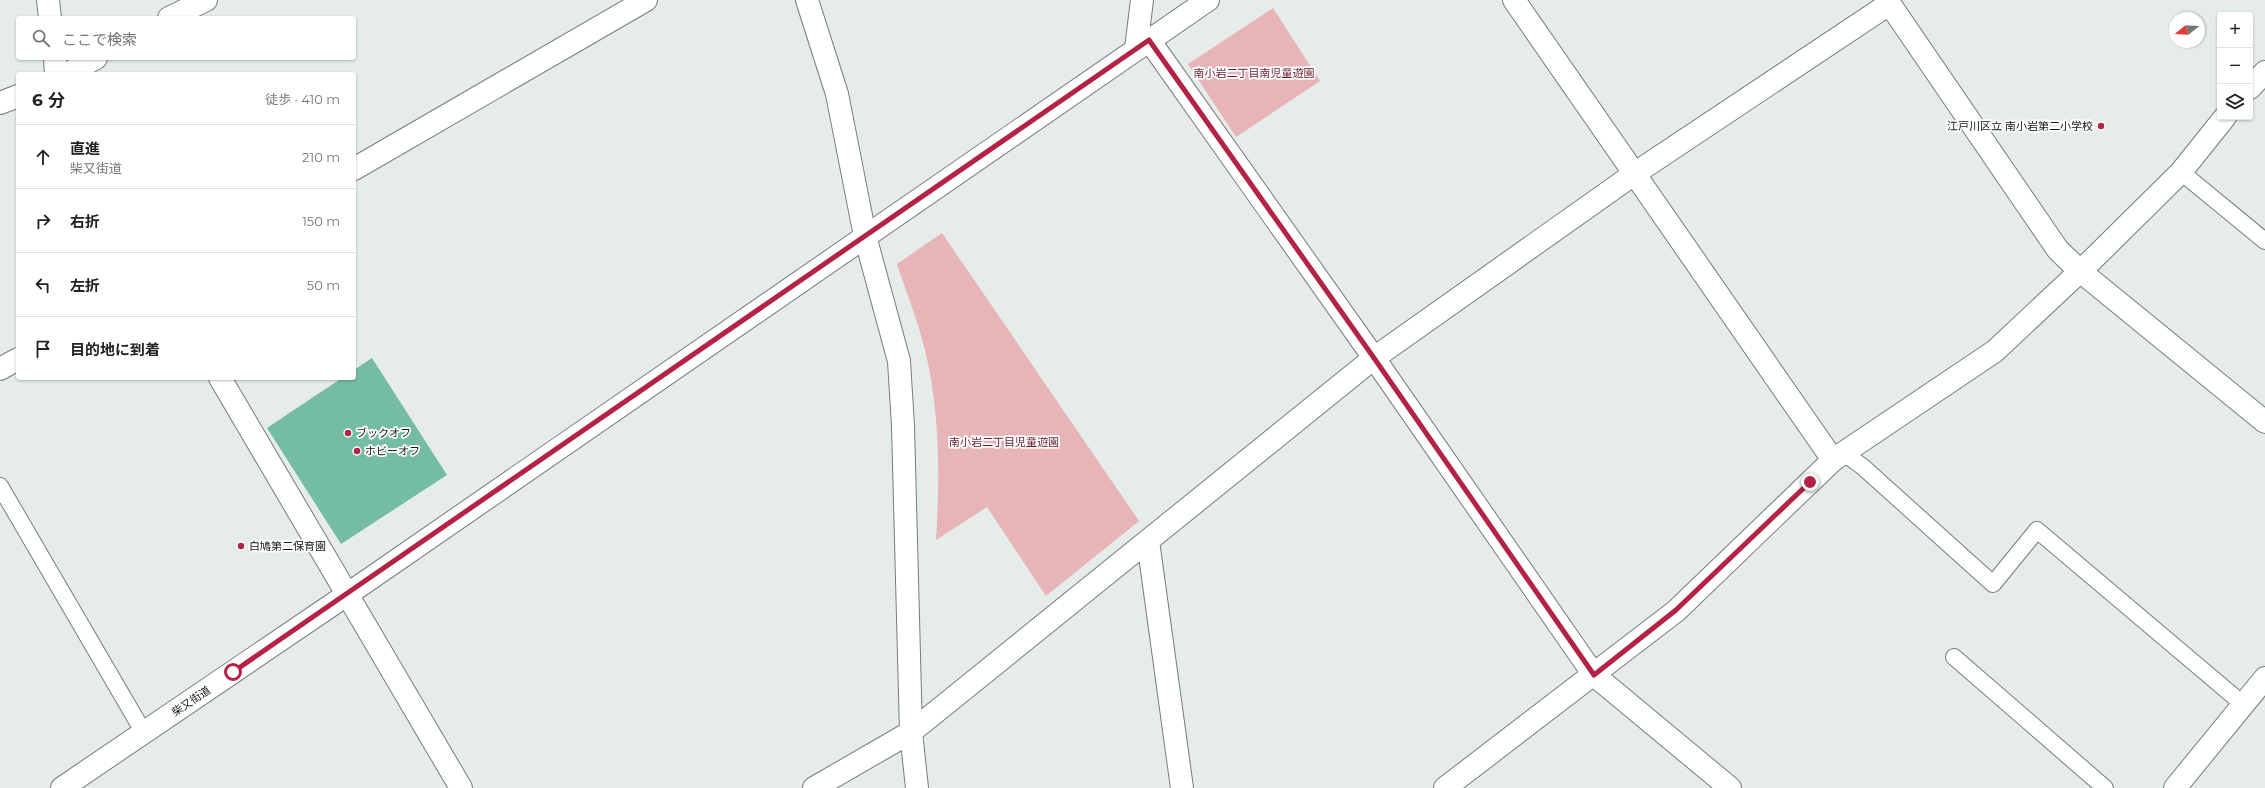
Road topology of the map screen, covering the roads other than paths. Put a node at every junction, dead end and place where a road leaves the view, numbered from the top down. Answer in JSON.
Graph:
{"nodes":[{"id":1,"x":48,"y":0,"type":"edge"},
{"id":2,"x":206,"y":0,"type":"edge"},
{"id":3,"x":646,"y":0,"type":"edge"},
{"id":4,"x":806,"y":0,"type":"edge"},
{"id":5,"x":1142,"y":0,"type":"edge"},
{"id":6,"x":1208,"y":0,"type":"edge"},
{"id":7,"x":1514,"y":0,"type":"edge"},
{"id":8,"x":1888,"y":2,"type":"edge"},
{"id":9,"x":50,"y":16,"type":"edge"},
{"id":10,"x":173,"y":16,"type":"edge"},
{"id":11,"x":1142,"y":45,"type":"junction"},
{"id":12,"x":55,"y":60,"type":"edge"},
{"id":13,"x":92,"y":60,"type":"edge"},
{"id":14,"x":56,"y":72,"type":"edge"},
{"id":15,"x":71,"y":72,"type":"edge"},
{"id":16,"x":2265,"y":72,"type":"edge"},
{"id":17,"x":2253,"y":85,"type":"edge"},
{"id":18,"x":16,"y":97,"type":"edge"},
{"id":19,"x":0,"y":103,"type":"edge"},
{"id":20,"x":2223,"y":120,"type":"edge"},
{"id":21,"x":356,"y":168,"type":"edge"},
{"id":22,"x":2182,"y":172,"type":"junction"},
{"id":23,"x":1634,"y":174,"type":"junction"},
{"id":24,"x":865,"y":236,"type":"junction"},
{"id":25,"x":2265,"y":241,"type":"edge"},
{"id":26,"x":2080,"y":271,"type":"junction"},
{"id":27,"x":1374,"y":358,"type":"junction"},
{"id":28,"x":16,"y":360,"type":"edge"},
{"id":29,"x":0,"y":369,"type":"edge"},
{"id":30,"x":221,"y":380,"type":"edge"},
{"id":31,"x":2265,"y":422,"type":"edge"},
{"id":32,"x":1838,"y":457,"type":"junction"},
{"id":33,"x":0,"y":486,"type":"edge"},
{"id":34,"x":1148,"y":541,"type":"junction"},
{"id":35,"x":348,"y":594,"type":"junction"},
{"id":36,"x":1954,"y":657,"type":"dead end"},
{"id":37,"x":1594,"y":675,"type":"junction"},
{"id":38,"x":2265,"y":678,"type":"edge"},
{"id":39,"x":2244,"y":705,"type":"junction"},
{"id":40,"x":911,"y":732,"type":"junction"},
{"id":41,"x":144,"y":733,"type":"junction"},
{"id":42,"x":62,"y":788,"type":"edge"},
{"id":43,"x":461,"y":788,"type":"edge"},
{"id":44,"x":814,"y":788,"type":"edge"},
{"id":45,"x":917,"y":788,"type":"edge"},
{"id":46,"x":1182,"y":788,"type":"edge"},
{"id":47,"x":1445,"y":788,"type":"edge"},
{"id":48,"x":1730,"y":788,"type":"edge"},
{"id":49,"x":2104,"y":788,"type":"edge"},
{"id":50,"x":2175,"y":788,"type":"edge"}],
"edges":[{"from":1,"to":9,"type":"street"},
{"from":2,"to":10,"type":"street"},
{"from":3,"to":21,"type":"street"},
{"from":4,"to":24,"type":"street"},
{"from":5,"to":11,"type":"street"},
{"from":6,"to":11,"type":"street","name":"柴又街道"},
{"from":7,"to":23,"type":"street"},
{"from":8,"to":23,"type":"street"},
{"from":8,"to":26,"type":"street"},
{"from":11,"to":24,"type":"street","name":"柴又街道"},
{"from":11,"to":27,"type":"street"},
{"from":12,"to":14,"type":"street"},
{"from":13,"to":15,"type":"street"},
{"from":16,"to":17,"type":"street"},
{"from":18,"to":19,"type":"street"},
{"from":20,"to":22,"type":"street"},
{"from":22,"to":25,"type":"lane"},
{"from":22,"to":26,"type":"street"},
{"from":23,"to":27,"type":"street"},
{"from":23,"to":32,"type":"street"},
{"from":24,"to":35,"type":"street","name":"柴又街道"},
{"from":24,"to":40,"type":"street"},
{"from":26,"to":31,"type":"street"},
{"from":26,"to":32,"type":"street"},
{"from":27,"to":34,"type":"street"},
{"from":27,"to":37,"type":"street"},
{"from":28,"to":29,"type":"street"},
{"from":30,"to":35,"type":"street"},
{"from":32,"to":37,"type":"street"},
{"from":32,"to":39,"type":"lane"},
{"from":33,"to":41,"type":"lane"},
{"from":34,"to":40,"type":"street"},
{"from":34,"to":46,"type":"street"},
{"from":35,"to":41,"type":"street","name":"柴又街道"},
{"from":35,"to":43,"type":"street"},
{"from":36,"to":49,"type":"lane"},
{"from":37,"to":47,"type":"street"},
{"from":37,"to":48,"type":"street"},
{"from":38,"to":39,"type":"street"},
{"from":39,"to":50,"type":"street"},
{"from":40,"to":44,"type":"street"},
{"from":40,"to":45,"type":"street"},
{"from":41,"to":42,"type":"street","name":"柴又街道"}]}
